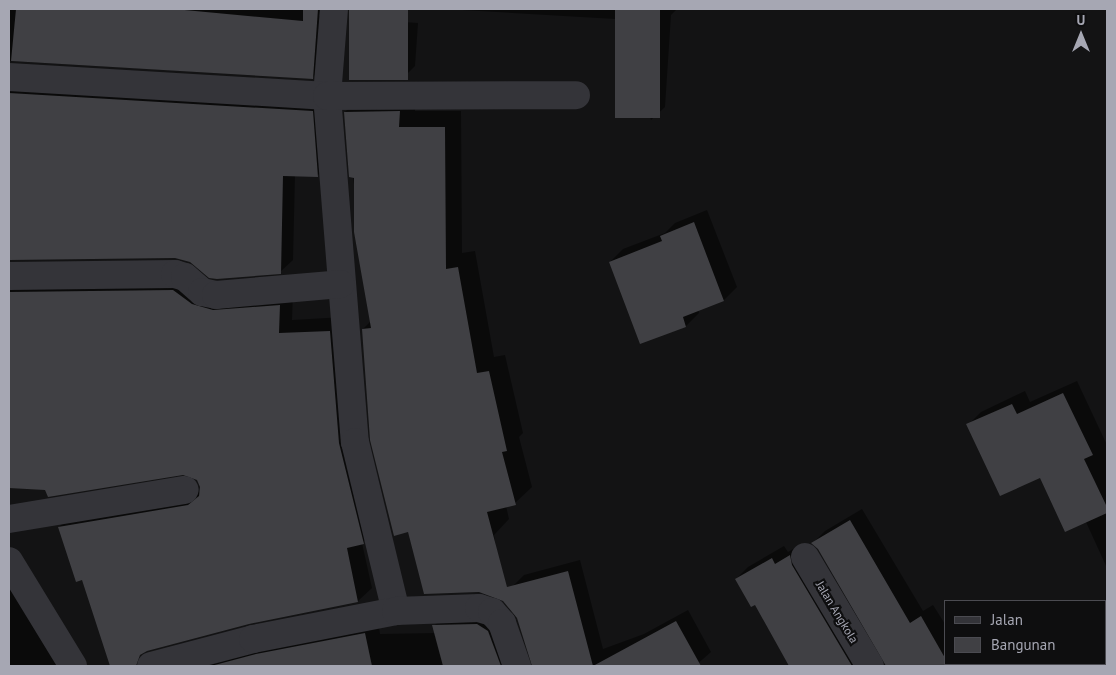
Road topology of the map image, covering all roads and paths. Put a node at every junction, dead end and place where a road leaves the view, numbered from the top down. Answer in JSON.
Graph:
{"nodes":[{"id":1,"x":334,"y":9,"type":"edge"},
{"id":2,"x":9,"y":77,"type":"edge"},
{"id":3,"x":576,"y":95,"type":"dead end"},
{"id":4,"x":327,"y":96,"type":"junction"},
{"id":5,"x":9,"y":276,"type":"edge"},
{"id":6,"x":341,"y":284,"type":"junction"},
{"id":7,"x":185,"y":490,"type":"dead end"},
{"id":8,"x":9,"y":519,"type":"edge"},
{"id":9,"x":805,"y":557,"type":"dead end"},
{"id":10,"x":9,"y":561,"type":"edge"},
{"id":11,"x":396,"y":611,"type":"junction"},
{"id":12,"x":73,"y":666,"type":"edge"},
{"id":13,"x":151,"y":666,"type":"edge"},
{"id":14,"x":518,"y":666,"type":"edge"},
{"id":15,"x":870,"y":666,"type":"edge"}],
"edges":[{"from":1,"to":4,"type":"street"},
{"from":2,"to":4,"type":"street"},
{"from":3,"to":4,"type":"street"},
{"from":4,"to":6,"type":"street"},
{"from":5,"to":6,"type":"street"},
{"from":6,"to":11,"type":"street"},
{"from":7,"to":8,"type":"street"},
{"from":9,"to":15,"type":"street","name":"Jalan Angkola"},
{"from":10,"to":12,"type":"street"},
{"from":11,"to":13,"type":"street"},
{"from":11,"to":14,"type":"street"}]}
